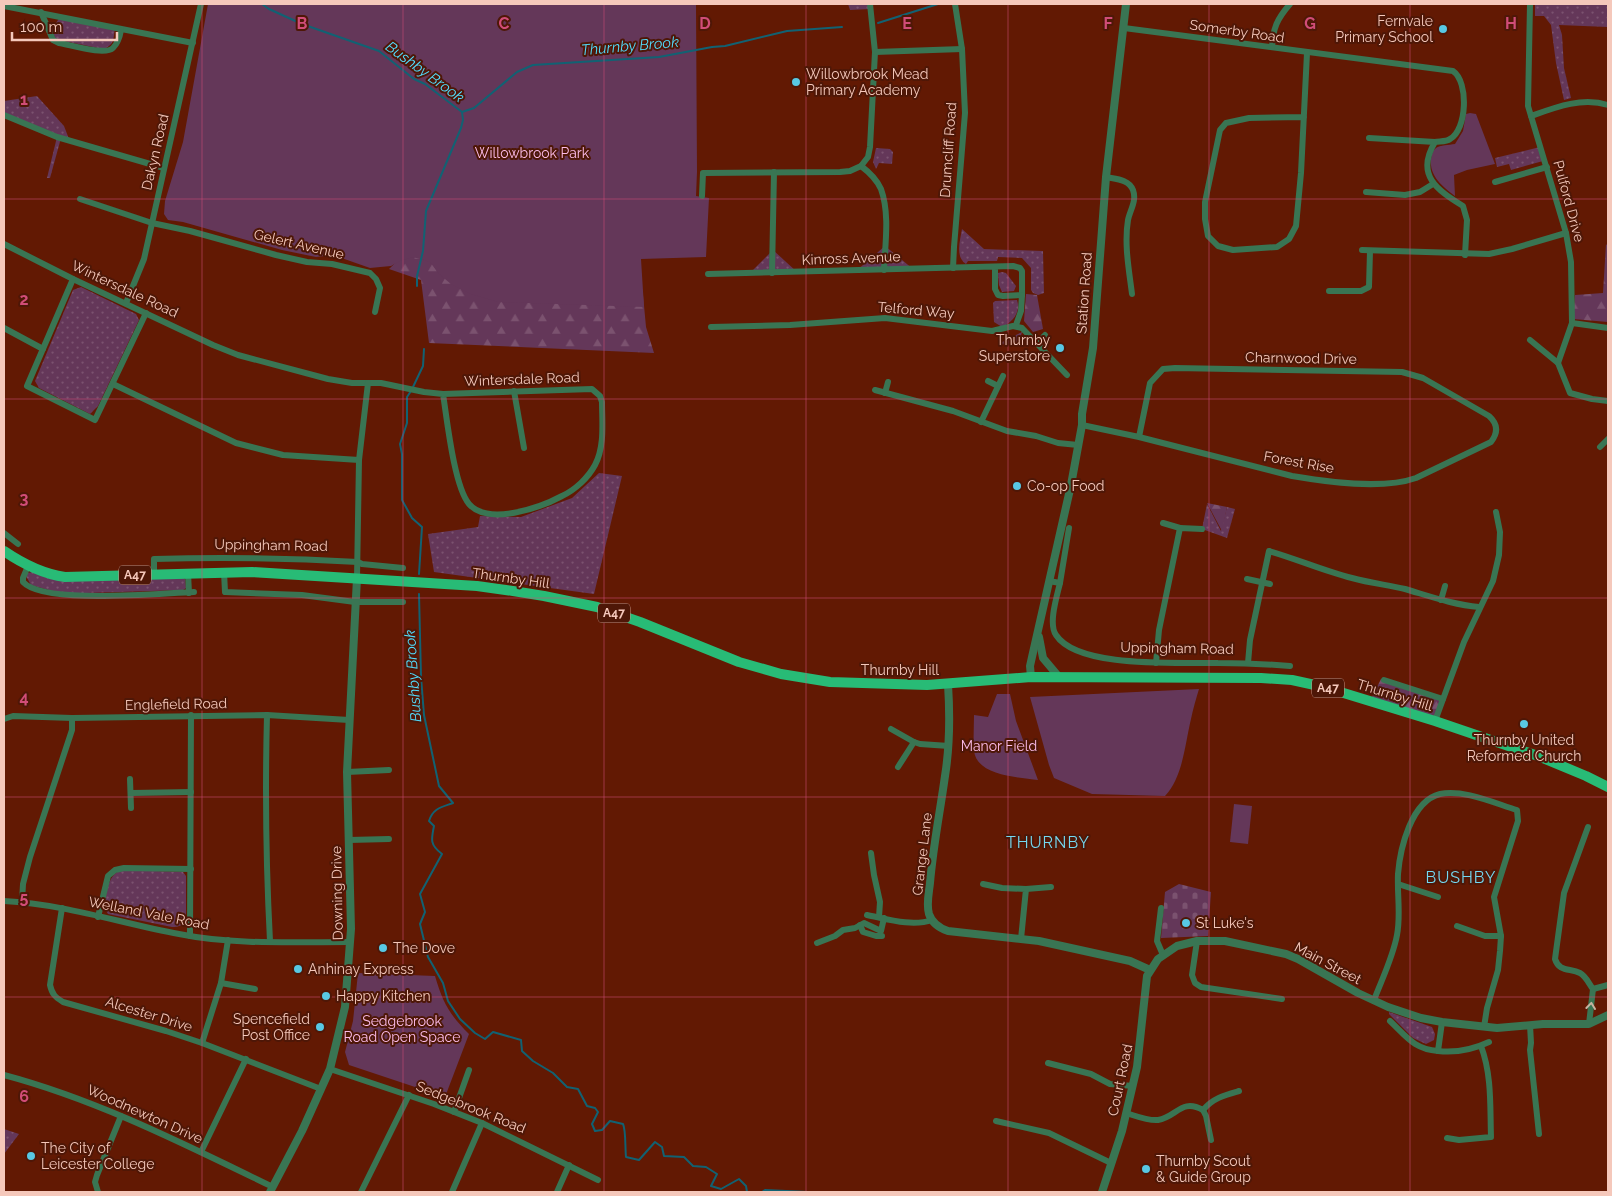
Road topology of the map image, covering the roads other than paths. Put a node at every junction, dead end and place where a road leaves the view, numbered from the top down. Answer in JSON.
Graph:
{"nodes":[{"id":1,"x":201,"y":4,"type":"edge"},
{"id":2,"x":870,"y":4,"type":"edge"},
{"id":3,"x":956,"y":4,"type":"edge"},
{"id":4,"x":1126,"y":4,"type":"edge"},
{"id":5,"x":1290,"y":4,"type":"edge"},
{"id":6,"x":1530,"y":4,"type":"edge"},
{"id":7,"x":4,"y":6,"type":"edge"},
{"id":8,"x":41,"y":12,"type":"junction"},
{"id":9,"x":1124,"y":28,"type":"junction"},
{"id":10,"x":121,"y":30,"type":"junction"},
{"id":11,"x":193,"y":43,"type":"junction"},
{"id":12,"x":1272,"y":48,"type":"junction"},
{"id":13,"x":962,"y":49,"type":"junction"},
{"id":14,"x":875,"y":52,"type":"junction"},
{"id":15,"x":1307,"y":52,"type":"junction"},
{"id":16,"x":1608,"y":105,"type":"edge"},
{"id":17,"x":4,"y":115,"type":"edge"},
{"id":18,"x":1531,"y":116,"type":"junction"},
{"id":19,"x":1304,"y":117,"type":"junction"},
{"id":20,"x":1369,"y":138,"type":"dead end"},
{"id":21,"x":1435,"y":142,"type":"junction"},
{"id":22,"x":862,"y":166,"type":"junction"},
{"id":23,"x":1547,"y":167,"type":"junction"},
{"id":24,"x":164,"y":168,"type":"junction"},
{"id":25,"x":774,"y":172,"type":"junction"},
{"id":26,"x":1106,"y":177,"type":"junction"},
{"id":27,"x":1495,"y":182,"type":"dead end"},
{"id":28,"x":1433,"y":184,"type":"junction"},
{"id":29,"x":1366,"y":192,"type":"dead end"},
{"id":30,"x":702,"y":196,"type":"dead end"},
{"id":31,"x":80,"y":199,"type":"dead end"},
{"id":32,"x":152,"y":223,"type":"junction"},
{"id":33,"x":1566,"y":234,"type":"junction"},
{"id":34,"x":4,"y":244,"type":"edge"},
{"id":35,"x":1362,"y":250,"type":"dead end"},
{"id":36,"x":1370,"y":251,"type":"junction"},
{"id":37,"x":1465,"y":254,"type":"junction"},
{"id":38,"x":995,"y":267,"type":"junction"},
{"id":39,"x":953,"y":268,"type":"junction"},
{"id":40,"x":884,"y":270,"type":"junction"},
{"id":41,"x":772,"y":273,"type":"junction"},
{"id":42,"x":708,"y":274,"type":"dead end"},
{"id":43,"x":73,"y":279,"type":"junction"},
{"id":44,"x":1329,"y":291,"type":"dead end"},
{"id":45,"x":1132,"y":294,"type":"dead end"},
{"id":46,"x":1022,"y":296,"type":"junction"},
{"id":47,"x":126,"y":303,"type":"junction"},
{"id":48,"x":376,"y":312,"type":"dead end"},
{"id":49,"x":146,"y":313,"type":"junction"},
{"id":50,"x":1572,"y":323,"type":"junction"},
{"id":51,"x":1016,"y":326,"type":"junction"},
{"id":52,"x":711,"y":327,"type":"dead end"},
{"id":53,"x":4,"y":328,"type":"edge"},
{"id":54,"x":1608,"y":328,"type":"edge"},
{"id":55,"x":1044,"y":335,"type":"dead end"},
{"id":56,"x":1530,"y":340,"type":"dead end"},
{"id":57,"x":1036,"y":343,"type":"junction"},
{"id":58,"x":43,"y":349,"type":"junction"},
{"id":59,"x":1558,"y":363,"type":"junction"},
{"id":60,"x":1067,"y":375,"type":"dead end"},
{"id":61,"x":1003,"y":376,"type":"dead end"},
{"id":62,"x":988,"y":381,"type":"dead end"},
{"id":63,"x":888,"y":382,"type":"dead end"},
{"id":64,"x":368,"y":383,"type":"junction"},
{"id":65,"x":113,"y":384,"type":"junction"},
{"id":66,"x":998,"y":386,"type":"junction"},
{"id":67,"x":875,"y":390,"type":"dead end"},
{"id":68,"x":514,"y":391,"type":"junction"},
{"id":69,"x":885,"y":393,"type":"junction"},
{"id":70,"x":443,"y":394,"type":"junction"},
{"id":71,"x":1608,"y":401,"type":"edge"},
{"id":72,"x":981,"y":422,"type":"junction"},
{"id":73,"x":1082,"y":425,"type":"junction"},
{"id":74,"x":1496,"y":427,"type":"joint"},
{"id":75,"x":1139,"y":437,"type":"junction"},
{"id":76,"x":1608,"y":439,"type":"edge"},
{"id":77,"x":1078,"y":445,"type":"junction"},
{"id":78,"x":1600,"y":447,"type":"dead end"},
{"id":79,"x":524,"y":448,"type":"dead end"},
{"id":80,"x":359,"y":460,"type":"junction"},
{"id":81,"x":1496,"y":512,"type":"dead end"},
{"id":82,"x":1163,"y":523,"type":"dead end"},
{"id":83,"x":1069,"y":528,"type":"dead end"},
{"id":84,"x":1180,"y":528,"type":"junction"},
{"id":85,"x":1202,"y":530,"type":"dead end"},
{"id":86,"x":4,"y":533,"type":"edge"},
{"id":87,"x":18,"y":544,"type":"dead end"},
{"id":88,"x":4,"y":551,"type":"edge"},
{"id":89,"x":358,"y":562,"type":"junction"},
{"id":90,"x":28,"y":566,"type":"junction"},
{"id":91,"x":403,"y":568,"type":"dead end"},
{"id":92,"x":224,"y":572,"type":"junction"},
{"id":93,"x":188,"y":573,"type":"junction"},
{"id":94,"x":154,"y":574,"type":"junction"},
{"id":95,"x":357,"y":578,"type":"junction"},
{"id":96,"x":1248,"y":579,"type":"dead end"},
{"id":97,"x":1049,"y":581,"type":"junction"},
{"id":98,"x":1262,"y":582,"type":"junction"},
{"id":99,"x":1060,"y":583,"type":"junction"},
{"id":100,"x":1270,"y":584,"type":"dead end"},
{"id":101,"x":1444,"y":586,"type":"dead end"},
{"id":102,"x":1441,"y":600,"type":"junction"},
{"id":103,"x":355,"y":602,"type":"junction"},
{"id":104,"x":403,"y":602,"type":"dead end"},
{"id":105,"x":1479,"y":607,"type":"junction"},
{"id":106,"x":1038,"y":630,"type":"junction"},
{"id":107,"x":1156,"y":663,"type":"junction"},
{"id":108,"x":1248,"y":663,"type":"junction"},
{"id":109,"x":1261,"y":664,"type":"junction"},
{"id":110,"x":1290,"y":666,"type":"dead end"},
{"id":111,"x":1031,"y":677,"type":"junction"},
{"id":112,"x":1059,"y":677,"type":"junction"},
{"id":113,"x":1261,"y":678,"type":"junction"},
{"id":114,"x":1384,"y":680,"type":"dead end"},
{"id":115,"x":948,"y":684,"type":"junction"},
{"id":116,"x":1443,"y":699,"type":"junction"},
{"id":117,"x":191,"y":715,"type":"junction"},
{"id":118,"x":268,"y":715,"type":"junction"},
{"id":119,"x":72,"y":718,"type":"junction"},
{"id":120,"x":4,"y":719,"type":"edge"},
{"id":121,"x":349,"y":720,"type":"junction"},
{"id":122,"x":1435,"y":721,"type":"junction"},
{"id":123,"x":892,"y":729,"type":"dead end"},
{"id":124,"x":914,"y":742,"type":"junction"},
{"id":125,"x":949,"y":746,"type":"junction"},
{"id":126,"x":898,"y":767,"type":"dead end"},
{"id":127,"x":389,"y":770,"type":"dead end"},
{"id":128,"x":347,"y":772,"type":"junction"},
{"id":129,"x":130,"y":779,"type":"dead end"},
{"id":130,"x":1608,"y":784,"type":"edge"},
{"id":131,"x":191,"y":792,"type":"junction"},
{"id":132,"x":131,"y":794,"type":"junction"},
{"id":133,"x":131,"y":808,"type":"dead end"},
{"id":134,"x":1588,"y":827,"type":"dead end"},
{"id":135,"x":389,"y":839,"type":"dead end"},
{"id":136,"x":349,"y":840,"type":"junction"},
{"id":137,"x":871,"y":853,"type":"dead end"},
{"id":138,"x":191,"y":869,"type":"junction"},
{"id":139,"x":983,"y":884,"type":"dead end"},
{"id":140,"x":1398,"y":884,"type":"junction"},
{"id":141,"x":1051,"y":887,"type":"dead end"},
{"id":142,"x":1026,"y":888,"type":"junction"},
{"id":143,"x":1438,"y":897,"type":"dead end"},
{"id":144,"x":4,"y":901,"type":"edge"},
{"id":145,"x":22,"y":902,"type":"junction"},
{"id":146,"x":62,"y":908,"type":"junction"},
{"id":147,"x":1161,"y":908,"type":"dead end"},
{"id":148,"x":867,"y":914,"type":"dead end"},
{"id":149,"x":98,"y":917,"type":"junction"},
{"id":150,"x":882,"y":918,"type":"junction"},
{"id":151,"x":932,"y":920,"type":"junction"},
{"id":152,"x":860,"y":925,"type":"junction"},
{"id":153,"x":1457,"y":926,"type":"dead end"},
{"id":154,"x":190,"y":936,"type":"junction"},
{"id":155,"x":882,"y":936,"type":"dead end"},
{"id":156,"x":1501,"y":936,"type":"junction"},
{"id":157,"x":1022,"y":939,"type":"junction"},
{"id":158,"x":228,"y":940,"type":"junction"},
{"id":159,"x":270,"y":941,"type":"junction"},
{"id":160,"x":1197,"y":941,"type":"junction"},
{"id":161,"x":350,"y":942,"type":"junction"},
{"id":162,"x":817,"y":943,"type":"dead end"},
{"id":163,"x":1163,"y":955,"type":"junction"},
{"id":164,"x":1150,"y":970,"type":"junction"},
{"id":165,"x":221,"y":983,"type":"junction"},
{"id":166,"x":1608,"y":985,"type":"edge"},
{"id":167,"x":255,"y":989,"type":"dead end"},
{"id":168,"x":1593,"y":989,"type":"junction"},
{"id":169,"x":1282,"y":999,"type":"dead end"},
{"id":170,"x":1374,"y":1000,"type":"junction"},
{"id":171,"x":1608,"y":1015,"type":"edge"},
{"id":172,"x":1390,"y":1021,"type":"dead end"},
{"id":173,"x":1442,"y":1022,"type":"junction"},
{"id":174,"x":1590,"y":1024,"type":"junction"},
{"id":175,"x":1530,"y":1026,"type":"junction"},
{"id":176,"x":1484,"y":1027,"type":"junction"},
{"id":177,"x":1489,"y":1042,"type":"dead end"},
{"id":178,"x":202,"y":1043,"type":"junction"},
{"id":179,"x":1481,"y":1046,"type":"junction"},
{"id":180,"x":1438,"y":1051,"type":"junction"},
{"id":181,"x":246,"y":1059,"type":"junction"},
{"id":182,"x":1048,"y":1064,"type":"dead end"},
{"id":183,"x":330,"y":1069,"type":"junction"},
{"id":184,"x":469,"y":1070,"type":"dead end"},
{"id":185,"x":4,"y":1075,"type":"edge"},
{"id":186,"x":1133,"y":1086,"type":"junction"},
{"id":187,"x":321,"y":1089,"type":"junction"},
{"id":188,"x":1239,"y":1091,"type":"dead end"},
{"id":189,"x":409,"y":1095,"type":"junction"},
{"id":190,"x":1203,"y":1110,"type":"junction"},
{"id":191,"x":454,"y":1112,"type":"junction"},
{"id":192,"x":1126,"y":1113,"type":"junction"},
{"id":193,"x":121,"y":1116,"type":"junction"},
{"id":194,"x":996,"y":1121,"type":"dead end"},
{"id":195,"x":482,"y":1123,"type":"junction"},
{"id":196,"x":1539,"y":1134,"type":"dead end"},
{"id":197,"x":1447,"y":1138,"type":"dead end"},
{"id":198,"x":1211,"y":1140,"type":"dead end"},
{"id":199,"x":201,"y":1152,"type":"junction"},
{"id":200,"x":1111,"y":1163,"type":"junction"},
{"id":201,"x":570,"y":1165,"type":"junction"},
{"id":202,"x":598,"y":1180,"type":"dead end"},
{"id":203,"x":271,"y":1190,"type":"edge"},
{"id":204,"x":98,"y":1192,"type":"edge"},
{"id":205,"x":360,"y":1192,"type":"edge"},
{"id":206,"x":452,"y":1192,"type":"edge"},
{"id":207,"x":557,"y":1192,"type":"edge"},
{"id":208,"x":1102,"y":1192,"type":"edge"}],
"edges":[{"from":1,"to":11,"type":"street","name":"Dakyn Road"},
{"from":2,"to":14,"type":"street"},
{"from":3,"to":13,"type":"street","name":"Drumcliff Road"},
{"from":4,"to":9,"type":"street","name":"Station Road"},
{"from":5,"to":12,"type":"street"},
{"from":6,"to":18,"type":"street","name":"Pulford Drive"},
{"from":7,"to":8,"type":"street"},
{"from":8,"to":10,"type":"street"},
{"from":8,"to":10,"type":"street"},
{"from":9,"to":12,"type":"street","name":"Somerby Road"},
{"from":9,"to":26,"type":"street","name":"Station Road"},
{"from":10,"to":11,"type":"street"},
{"from":11,"to":24,"type":"street","name":"Dakyn Road"},
{"from":12,"to":15,"type":"street","name":"Somerby Road"},
{"from":13,"to":14,"type":"street"},
{"from":13,"to":39,"type":"street","name":"Drumcliff Road"},
{"from":14,"to":22,"type":"street"},
{"from":15,"to":19,"type":"street"},
{"from":15,"to":21,"type":"street","name":"Somerby Road"},
{"from":16,"to":18,"type":"street"},
{"from":17,"to":24,"type":"street"},
{"from":18,"to":23,"type":"street","name":"Pulford Drive"},
{"from":19,"to":19,"type":"street"},
{"from":20,"to":21,"type":"street"},
{"from":21,"to":28,"type":"street"},
{"from":22,"to":25,"type":"street"},
{"from":22,"to":40,"type":"street"},
{"from":23,"to":27,"type":"street"},
{"from":23,"to":33,"type":"street","name":"Pulford Drive"},
{"from":24,"to":32,"type":"street","name":"Dakyn Road"},
{"from":25,"to":30,"type":"street"},
{"from":25,"to":41,"type":"street"},
{"from":26,"to":45,"type":"street"},
{"from":26,"to":73,"type":"street","name":"Station Road"},
{"from":28,"to":29,"type":"street"},
{"from":28,"to":37,"type":"street"},
{"from":31,"to":32,"type":"street","name":"Gelert Avenue"},
{"from":32,"to":47,"type":"street","name":"Dakyn Road"},
{"from":32,"to":48,"type":"street","name":"Gelert Avenue"},
{"from":33,"to":37,"type":"street"},
{"from":33,"to":50,"type":"street","name":"Pulford Drive"},
{"from":34,"to":43,"type":"street","name":"Wintersdale Road"},
{"from":35,"to":36,"type":"street"},
{"from":36,"to":37,"type":"street"},
{"from":36,"to":44,"type":"street"},
{"from":38,"to":39,"type":"street","name":"Kinross Avenue"},
{"from":38,"to":46,"type":"street"},
{"from":38,"to":46,"type":"street","name":"Kinross Avenue"},
{"from":39,"to":40,"type":"street","name":"Kinross Avenue"},
{"from":40,"to":41,"type":"street","name":"Kinross Avenue"},
{"from":41,"to":42,"type":"street","name":"Kinross Avenue"},
{"from":43,"to":47,"type":"street","name":"Wintersdale Road"},
{"from":43,"to":58,"type":"street"},
{"from":46,"to":51,"type":"street","name":"Kinross Avenue"},
{"from":47,"to":49,"type":"street","name":"Wintersdale Road"},
{"from":49,"to":64,"type":"street","name":"Wintersdale Road"},
{"from":49,"to":65,"type":"street"},
{"from":50,"to":54,"type":"street"},
{"from":50,"to":59,"type":"street","name":"Pulford Drive"},
{"from":51,"to":52,"type":"street","name":"Telford Way"},
{"from":51,"to":57,"type":"street"},
{"from":53,"to":58,"type":"street"},
{"from":55,"to":57,"type":"street"},
{"from":56,"to":59,"type":"street"},
{"from":57,"to":60,"type":"street"},
{"from":58,"to":65,"type":"street"},
{"from":59,"to":71,"type":"street"},
{"from":61,"to":66,"type":"street"},
{"from":62,"to":66,"type":"street"},
{"from":63,"to":69,"type":"street"},
{"from":64,"to":70,"type":"street","name":"Wintersdale Road"},
{"from":64,"to":80,"type":"street"},
{"from":65,"to":80,"type":"street"},
{"from":66,"to":72,"type":"street"},
{"from":67,"to":69,"type":"street"},
{"from":68,"to":70,"type":"street","name":"Wintersdale Road"},
{"from":68,"to":70,"type":"street","name":"Wintersdale Road"},
{"from":68,"to":79,"type":"street"},
{"from":69,"to":72,"type":"street"},
{"from":72,"to":77,"type":"street"},
{"from":73,"to":75,"type":"street","name":"Forest Rise"},
{"from":73,"to":77,"type":"street","name":"Station Road"},
{"from":74,"to":75,"type":"street","name":"Forest Rise"},
{"from":74,"to":75,"type":"street","name":"Charnwood Drive"},
{"from":76,"to":78,"type":"street"},
{"from":77,"to":97,"type":"street","name":"Station Road"},
{"from":80,"to":89,"type":"street"},
{"from":81,"to":105,"type":"street"},
{"from":82,"to":84,"type":"street"},
{"from":83,"to":99,"type":"street"},
{"from":84,"to":85,"type":"street"},
{"from":84,"to":107,"type":"street"},
{"from":86,"to":87,"type":"street"},
{"from":88,"to":90,"type":"highway","number":"A47"},
{"from":89,"to":91,"type":"street","name":"Uppingham Road"},
{"from":89,"to":94,"type":"street","name":"Uppingham Road"},
{"from":89,"to":95,"type":"street"},
{"from":90,"to":93,"type":"street"},
{"from":90,"to":94,"type":"highway","number":"A47"},
{"from":92,"to":93,"type":"highway","name":"Thurnby Hill","number":"A47"},
{"from":92,"to":95,"type":"highway","name":"Thurnby Hill","number":"A47"},
{"from":92,"to":103,"type":"street","name":"Uppingham Road"},
{"from":93,"to":94,"type":"highway","number":"A47"},
{"from":95,"to":103,"type":"street","name":"Downing Drive"},
{"from":95,"to":115,"type":"highway","name":"Thurnby Hill","number":"A47"},
{"from":96,"to":98,"type":"street"},
{"from":97,"to":99,"type":"street"},
{"from":97,"to":106,"type":"street","name":"Station Road"},
{"from":98,"to":100,"type":"street"},
{"from":98,"to":102,"type":"street"},
{"from":98,"to":108,"type":"street"},
{"from":99,"to":107,"type":"street","name":"Uppingham Road"},
{"from":101,"to":102,"type":"street"},
{"from":102,"to":105,"type":"street"},
{"from":103,"to":104,"type":"street","name":"Uppingham Road"},
{"from":103,"to":121,"type":"street","name":"Downing Drive"},
{"from":105,"to":116,"type":"street"},
{"from":106,"to":111,"type":"street","name":"Station Road"},
{"from":106,"to":112,"type":"street","name":"Station Road"},
{"from":107,"to":108,"type":"street","name":"Uppingham Road"},
{"from":108,"to":109,"type":"street","name":"Uppingham Road"},
{"from":109,"to":110,"type":"street","name":"Uppingham Road"},
{"from":109,"to":113,"type":"street"},
{"from":111,"to":112,"type":"highway","name":"Thurnby Hill","number":"A47"},
{"from":111,"to":115,"type":"highway","name":"Thurnby Hill","number":"A47"},
{"from":112,"to":113,"type":"highway","name":"Thurnby Hill","number":"A47"},
{"from":113,"to":122,"type":"highway","name":"Thurnby Hill","number":"A47"},
{"from":114,"to":116,"type":"street"},
{"from":115,"to":125,"type":"street","name":"Grange Lane"},
{"from":116,"to":122,"type":"street"},
{"from":117,"to":118,"type":"street","name":"Englefield Road"},
{"from":117,"to":119,"type":"street","name":"Englefield Road"},
{"from":117,"to":131,"type":"street"},
{"from":118,"to":121,"type":"street","name":"Englefield Road"},
{"from":118,"to":159,"type":"street"},
{"from":119,"to":120,"type":"street","name":"Englefield Road"},
{"from":119,"to":145,"type":"street"},
{"from":121,"to":128,"type":"street","name":"Downing Drive"},
{"from":122,"to":130,"type":"highway","name":"Thurnby Hill","number":"A47"},
{"from":123,"to":124,"type":"street"},
{"from":124,"to":125,"type":"street"},
{"from":124,"to":126,"type":"street"},
{"from":125,"to":151,"type":"street","name":"Grange Lane"},
{"from":127,"to":128,"type":"street"},
{"from":128,"to":136,"type":"street","name":"Downing Drive"},
{"from":129,"to":132,"type":"street"},
{"from":131,"to":132,"type":"street"},
{"from":131,"to":138,"type":"street"},
{"from":132,"to":133,"type":"street"},
{"from":134,"to":168,"type":"street"},
{"from":135,"to":136,"type":"street"},
{"from":136,"to":161,"type":"street","name":"Downing Drive"},
{"from":137,"to":150,"type":"street"},
{"from":138,"to":149,"type":"street"},
{"from":138,"to":154,"type":"street"},
{"from":139,"to":142,"type":"street"},
{"from":140,"to":143,"type":"street"},
{"from":140,"to":156,"type":"street"},
{"from":140,"to":170,"type":"street"},
{"from":141,"to":142,"type":"street"},
{"from":142,"to":157,"type":"street"},
{"from":144,"to":145,"type":"street","name":"Welland Vale Road"},
{"from":145,"to":146,"type":"street","name":"Welland Vale Road"},
{"from":146,"to":149,"type":"street","name":"Welland Vale Road"},
{"from":146,"to":178,"type":"street","name":"Alcester Drive"},
{"from":147,"to":163,"type":"street"},
{"from":148,"to":150,"type":"street"},
{"from":149,"to":154,"type":"street","name":"Welland Vale Road"},
{"from":150,"to":151,"type":"street"},
{"from":150,"to":152,"type":"street"},
{"from":151,"to":157,"type":"street"},
{"from":152,"to":155,"type":"street"},
{"from":152,"to":162,"type":"street"},
{"from":153,"to":156,"type":"street"},
{"from":154,"to":158,"type":"street","name":"Welland Vale Road"},
{"from":156,"to":176,"type":"street"},
{"from":157,"to":164,"type":"street"},
{"from":158,"to":159,"type":"street","name":"Welland Vale Road"},
{"from":158,"to":165,"type":"street"},
{"from":159,"to":161,"type":"street","name":"Welland Vale Road"},
{"from":160,"to":163,"type":"street","name":"Main Street"},
{"from":160,"to":169,"type":"street"},
{"from":160,"to":170,"type":"street","name":"Main Street"},
{"from":161,"to":183,"type":"street","name":"Downing Drive"},
{"from":163,"to":164,"type":"street","name":"Main Street"},
{"from":164,"to":186,"type":"street","name":"Court Road"},
{"from":165,"to":167,"type":"street"},
{"from":165,"to":178,"type":"street"},
{"from":166,"to":168,"type":"street"},
{"from":174,"to":168,"type":"street","one_way":true},
{"from":170,"to":173,"type":"street","name":"Main Street"},
{"from":171,"to":174,"type":"street","name":"Main Street"},
{"from":172,"to":180,"type":"street"},
{"from":173,"to":176,"type":"street","name":"Main Street"},
{"from":173,"to":180,"type":"street"},
{"from":174,"to":175,"type":"street","name":"Main Street"},
{"from":175,"to":176,"type":"street","name":"Main Street"},
{"from":175,"to":196,"type":"street"},
{"from":177,"to":179,"type":"street"},
{"from":178,"to":181,"type":"street","name":"Alcester Drive"},
{"from":179,"to":180,"type":"street"},
{"from":179,"to":197,"type":"street"},
{"from":181,"to":187,"type":"street","name":"Alcester Drive"},
{"from":181,"to":199,"type":"street"},
{"from":182,"to":186,"type":"street"},
{"from":183,"to":187,"type":"street","name":"Downing Drive"},
{"from":183,"to":189,"type":"street","name":"Sedgebrook Road"},
{"from":184,"to":191,"type":"street"},
{"from":185,"to":193,"type":"street","name":"Woodnewton Drive"},
{"from":186,"to":192,"type":"street","name":"Court Road"},
{"from":187,"to":203,"type":"street","name":"Downing Drive"},
{"from":188,"to":190,"type":"street"},
{"from":189,"to":191,"type":"street","name":"Sedgebrook Road"},
{"from":189,"to":205,"type":"street"},
{"from":190,"to":192,"type":"street"},
{"from":190,"to":198,"type":"street"},
{"from":191,"to":195,"type":"street","name":"Sedgebrook Road"},
{"from":192,"to":200,"type":"street","name":"Court Road"},
{"from":193,"to":199,"type":"street","name":"Woodnewton Drive"},
{"from":193,"to":204,"type":"street"},
{"from":194,"to":200,"type":"street"},
{"from":195,"to":201,"type":"street","name":"Sedgebrook Road"},
{"from":195,"to":206,"type":"street"},
{"from":199,"to":203,"type":"street","name":"Woodnewton Drive"},
{"from":200,"to":208,"type":"street","name":"Court Road"},
{"from":201,"to":202,"type":"street","name":"Sedgebrook Road"},
{"from":201,"to":207,"type":"street"}]}
